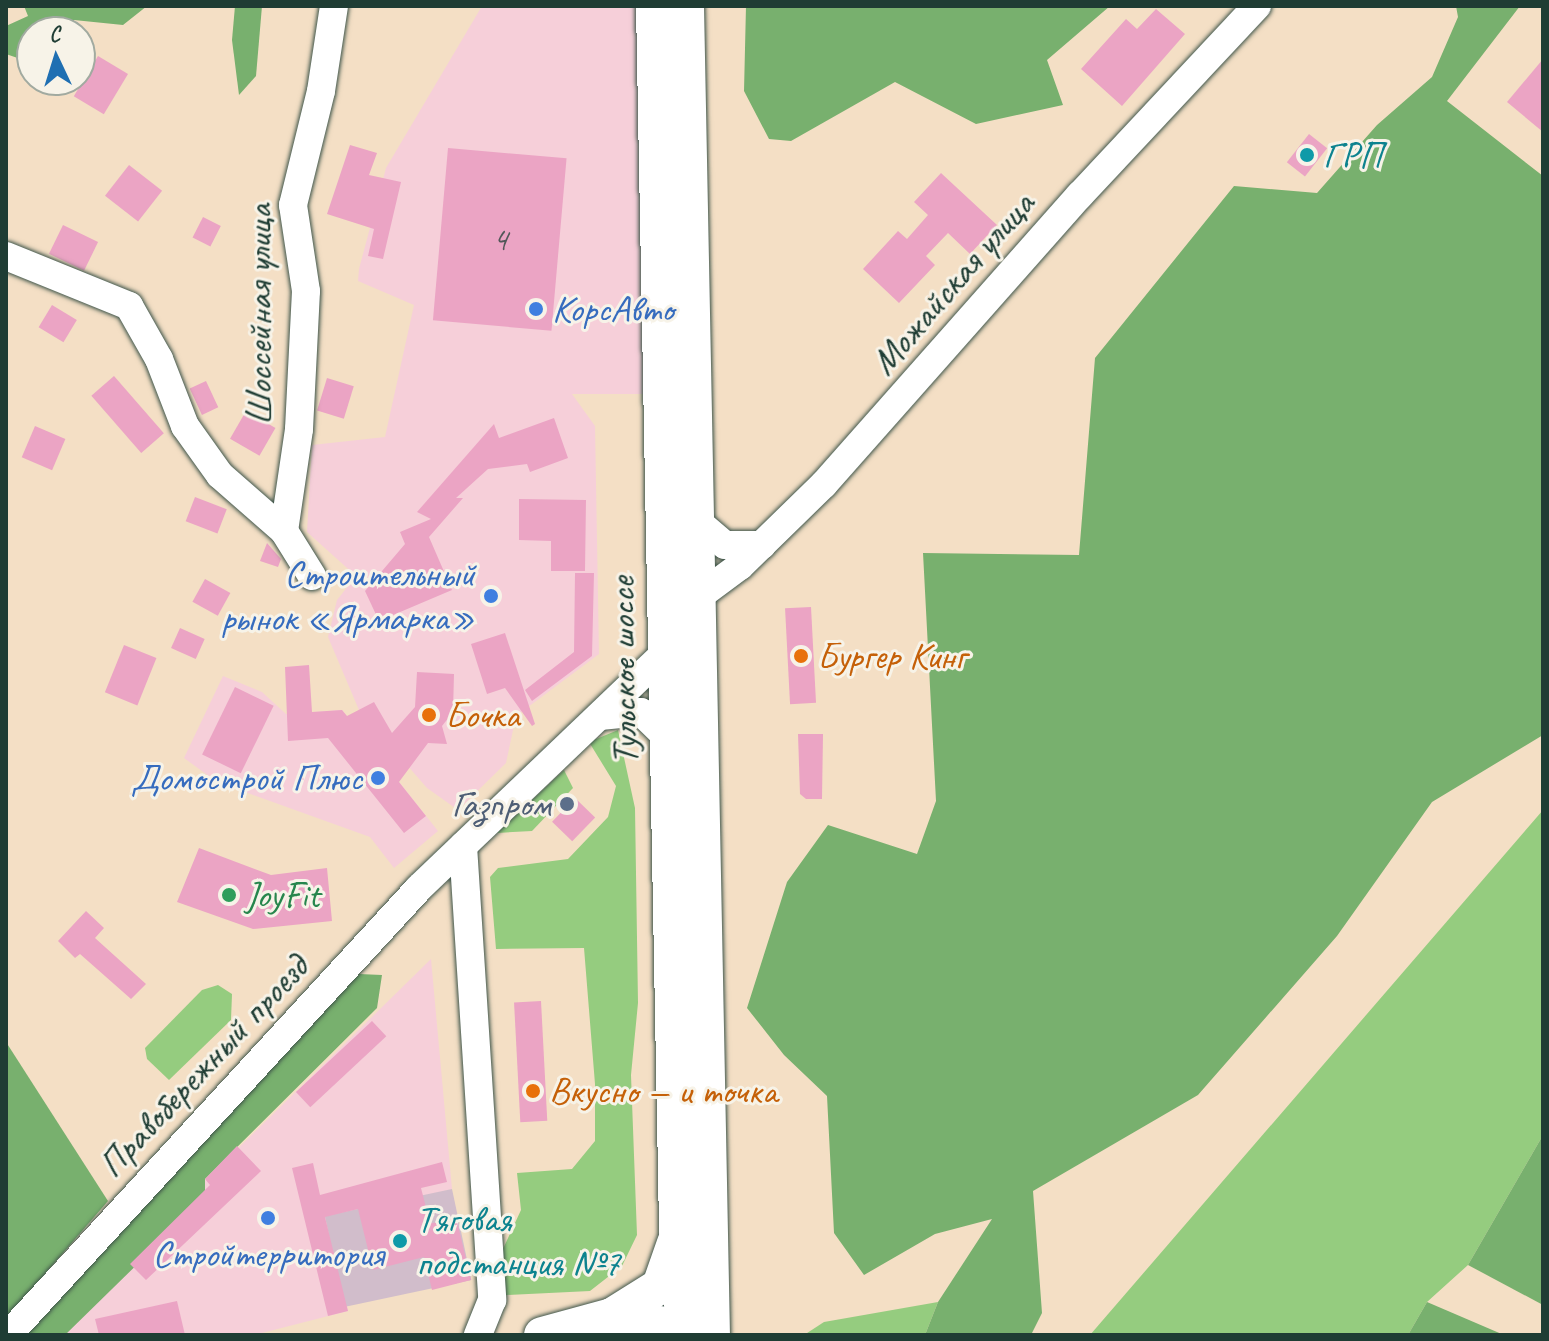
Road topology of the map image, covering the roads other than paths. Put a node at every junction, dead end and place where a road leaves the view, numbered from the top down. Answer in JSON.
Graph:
{"nodes":[{"id":1,"x":334,"y":6,"type":"edge"},
{"id":2,"x":654,"y":6,"type":"edge"},
{"id":3,"x":686,"y":6,"type":"edge"},
{"id":4,"x":1257,"y":6,"type":"edge"},
{"id":5,"x":6,"y":256,"type":"edge"},
{"id":6,"x":692,"y":517,"type":"junction"},
{"id":7,"x":284,"y":531,"type":"junction"},
{"id":8,"x":762,"y":545,"type":"junction"},
{"id":9,"x":312,"y":576,"type":"dead end"},
{"id":10,"x":694,"y":600,"type":"junction"},
{"id":11,"x":665,"y":653,"type":"junction"},
{"id":12,"x":600,"y":716,"type":"junction"},
{"id":13,"x":666,"y":736,"type":"junction"},
{"id":14,"x":463,"y":846,"type":"junction"},
{"id":15,"x":677,"y":1231,"type":"junction"},
{"id":16,"x":612,"y":1316,"type":"junction"},
{"id":17,"x":692,"y":1331,"type":"edge"},
{"id":18,"x":8,"y":1335,"type":"edge"},
{"id":19,"x":478,"y":1335,"type":"edge"},
{"id":20,"x":542,"y":1335,"type":"edge"}],
"edges":[{"from":1,"to":7,"type":"street","name":"Шоссейная улица"},
{"from":2,"to":11,"type":"main road","name":"Тульское шоссе"},
{"from":3,"to":6,"type":"main road","name":"Тульское шоссе"},
{"from":4,"to":8,"type":"street","name":"Можайская улица"},
{"from":5,"to":7,"type":"street"},
{"from":6,"to":8,"type":"street"},
{"from":6,"to":10,"type":"main road","name":"Тульское шоссе"},
{"from":7,"to":9,"type":"street"},
{"from":8,"to":10,"type":"street","name":"Можайская улица"},
{"from":10,"to":17,"type":"main road","name":"Тульское шоссе"},
{"from":11,"to":12,"type":"street","name":"Правобережный проезд"},
{"from":11,"to":13,"type":"main road","name":"Тульское шоссе"},
{"from":12,"to":13,"type":"street"},
{"from":12,"to":14,"type":"street","name":"Правобережный проезд"},
{"from":13,"to":15,"type":"main road","name":"Тульское шоссе"},
{"from":14,"to":18,"type":"street","name":"Правобережный проезд"},
{"from":14,"to":19,"type":"street"},
{"from":15,"to":16,"type":"main road"},
{"from":15,"to":17,"type":"main road","name":"Тульское шоссе"},
{"from":16,"to":17,"type":"main road"},
{"from":16,"to":20,"type":"main road"}]}
